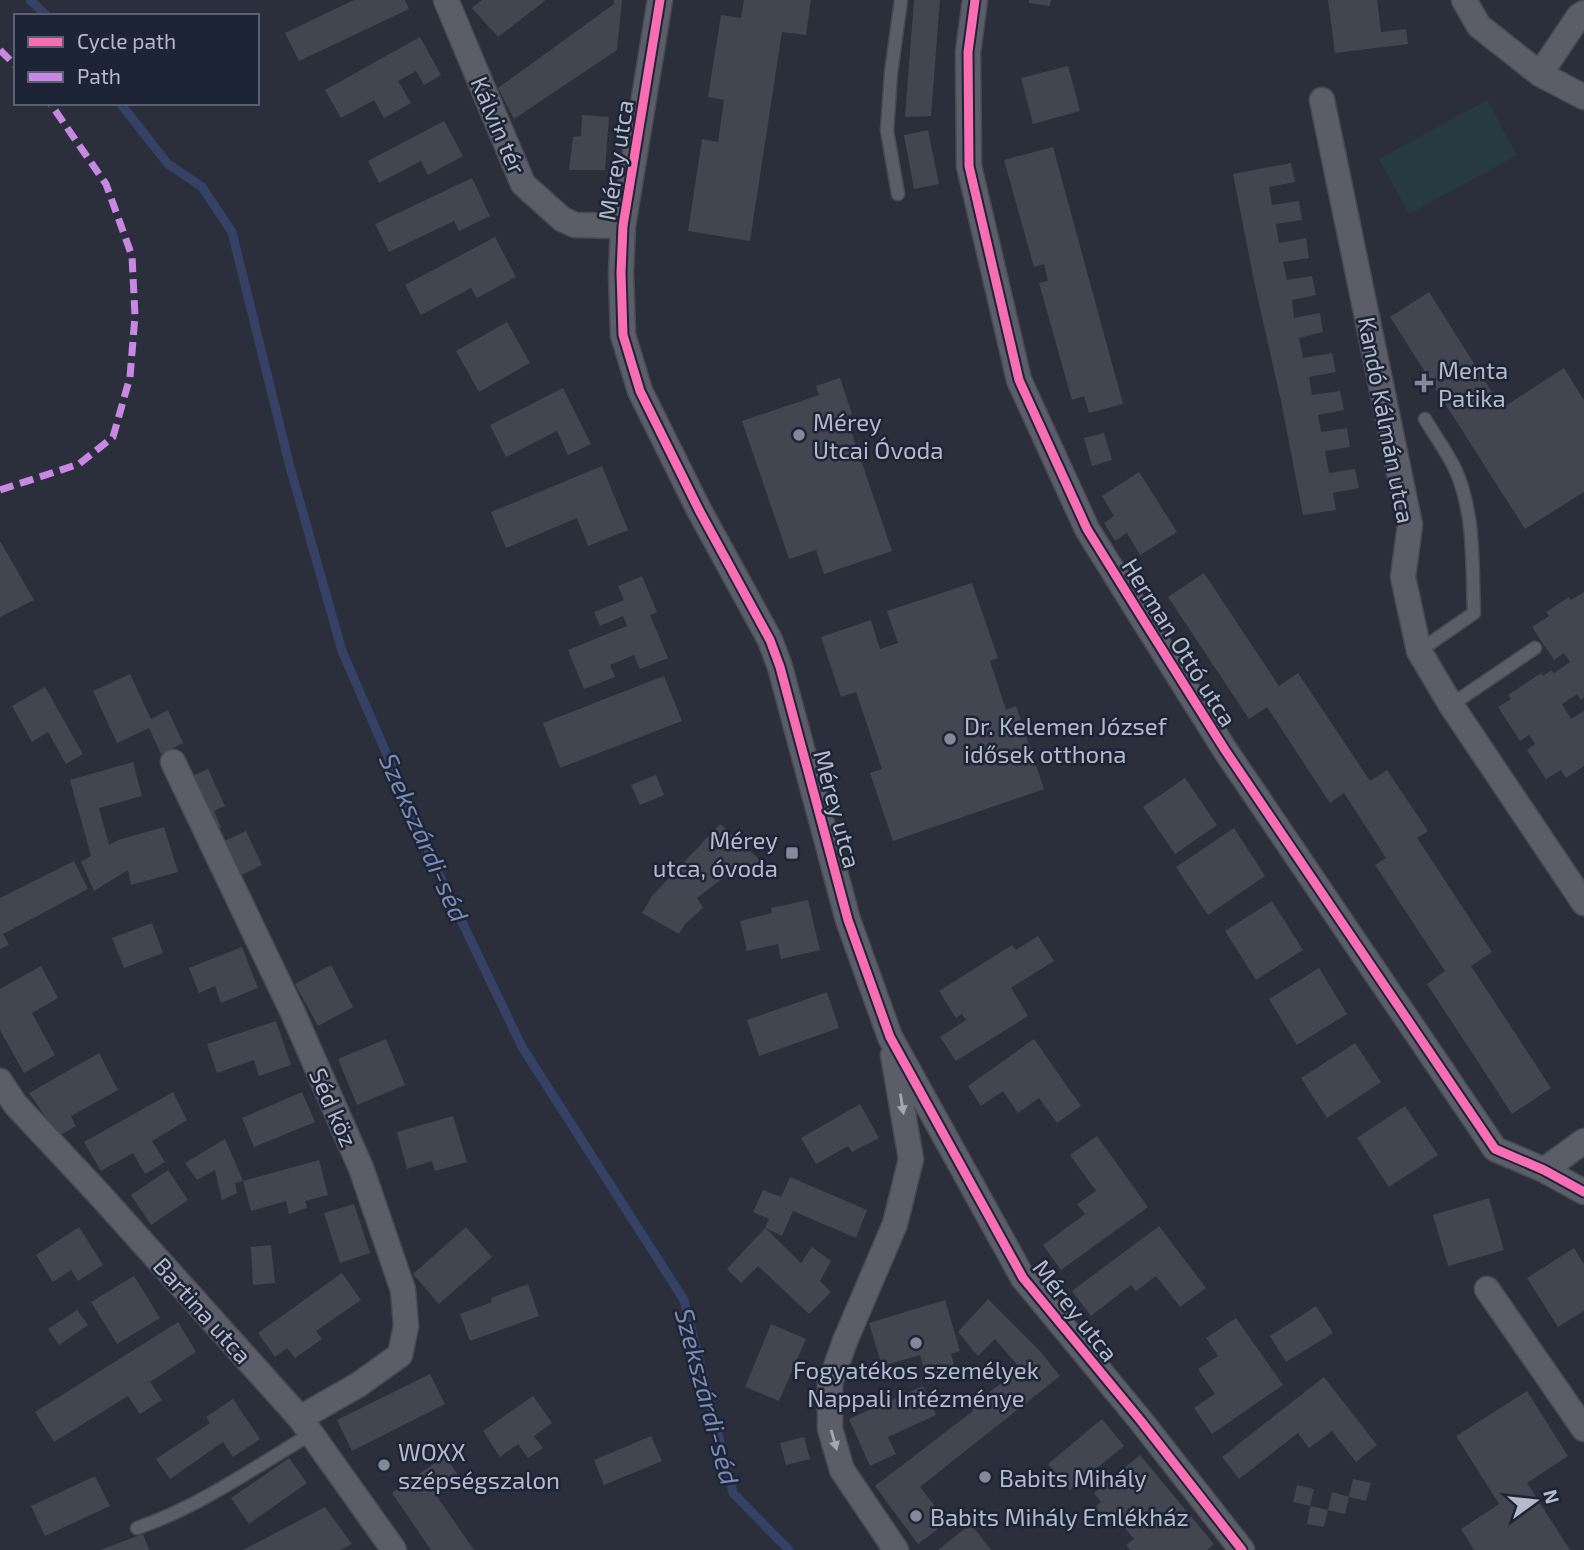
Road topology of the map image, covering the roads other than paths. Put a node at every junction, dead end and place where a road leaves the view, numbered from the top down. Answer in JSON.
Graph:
{"nodes":[{"id":1,"x":446,"y":0,"type":"edge"},
{"id":2,"x":660,"y":0,"type":"edge"},
{"id":3,"x":901,"y":0,"type":"edge"},
{"id":4,"x":975,"y":0,"type":"edge"},
{"id":5,"x":1464,"y":0,"type":"edge"},
{"id":6,"x":1584,"y":13,"type":"edge"},
{"id":7,"x":1540,"y":74,"type":"junction"},
{"id":8,"x":1584,"y":97,"type":"edge"},
{"id":9,"x":1322,"y":100,"type":"dead end"},
{"id":10,"x":898,"y":194,"type":"dead end"},
{"id":11,"x":624,"y":226,"type":"junction"},
{"id":12,"x":1425,"y":419,"type":"dead end"},
{"id":13,"x":1535,"y":648,"type":"dead end"},
{"id":14,"x":1419,"y":651,"type":"junction"},
{"id":15,"x":1451,"y":705,"type":"junction"},
{"id":16,"x":173,"y":762,"type":"dead end"},
{"id":17,"x":1584,"y":903,"type":"edge"},
{"id":18,"x":890,"y":1037,"type":"junction"},
{"id":19,"x":0,"y":1081,"type":"edge"},
{"id":20,"x":1584,"y":1141,"type":"edge"},
{"id":21,"x":1544,"y":1170,"type":"junction"},
{"id":22,"x":1584,"y":1192,"type":"edge"},
{"id":23,"x":1487,"y":1289,"type":"dead end"},
{"id":24,"x":305,"y":1426,"type":"junction"},
{"id":25,"x":1584,"y":1429,"type":"edge"},
{"id":26,"x":137,"y":1528,"type":"dead end"},
{"id":27,"x":394,"y":1550,"type":"edge"},
{"id":28,"x":896,"y":1550,"type":"edge"},
{"id":29,"x":1242,"y":1550,"type":"edge"}],
"edges":[{"from":1,"to":11,"type":"street","name":"Kálvin tér"},
{"from":2,"to":11,"type":"street","name":"Mérey utca"},
{"from":3,"to":10,"type":"lane"},
{"from":4,"to":21,"type":"street","name":"Herman Ottó utca"},
{"from":5,"to":7,"type":"street"},
{"from":6,"to":7,"type":"street"},
{"from":7,"to":8,"type":"street"},
{"from":9,"to":14,"type":"street","name":"Kandó Kálmán utca"},
{"from":11,"to":18,"type":"street","name":"Mérey utca"},
{"from":12,"to":14,"type":"lane"},
{"from":13,"to":15,"type":"lane"},
{"from":14,"to":15,"type":"street","name":"Kandó Kálmán utca"},
{"from":15,"to":17,"type":"street","name":"Kandó Kálmán utca"},
{"from":16,"to":24,"type":"street","name":"Séd köz"},
{"from":18,"to":28,"type":"street","one_way":true},
{"from":18,"to":29,"type":"street","name":"Mérey utca"},
{"from":19,"to":24,"type":"street","name":"Bartina utca"},
{"from":20,"to":21,"type":"street"},
{"from":21,"to":22,"type":"street","name":"Herman Ottó utca"},
{"from":23,"to":25,"type":"street"},
{"from":24,"to":26,"type":"lane"},
{"from":24,"to":27,"type":"street","name":"Bartina utca"}]}
